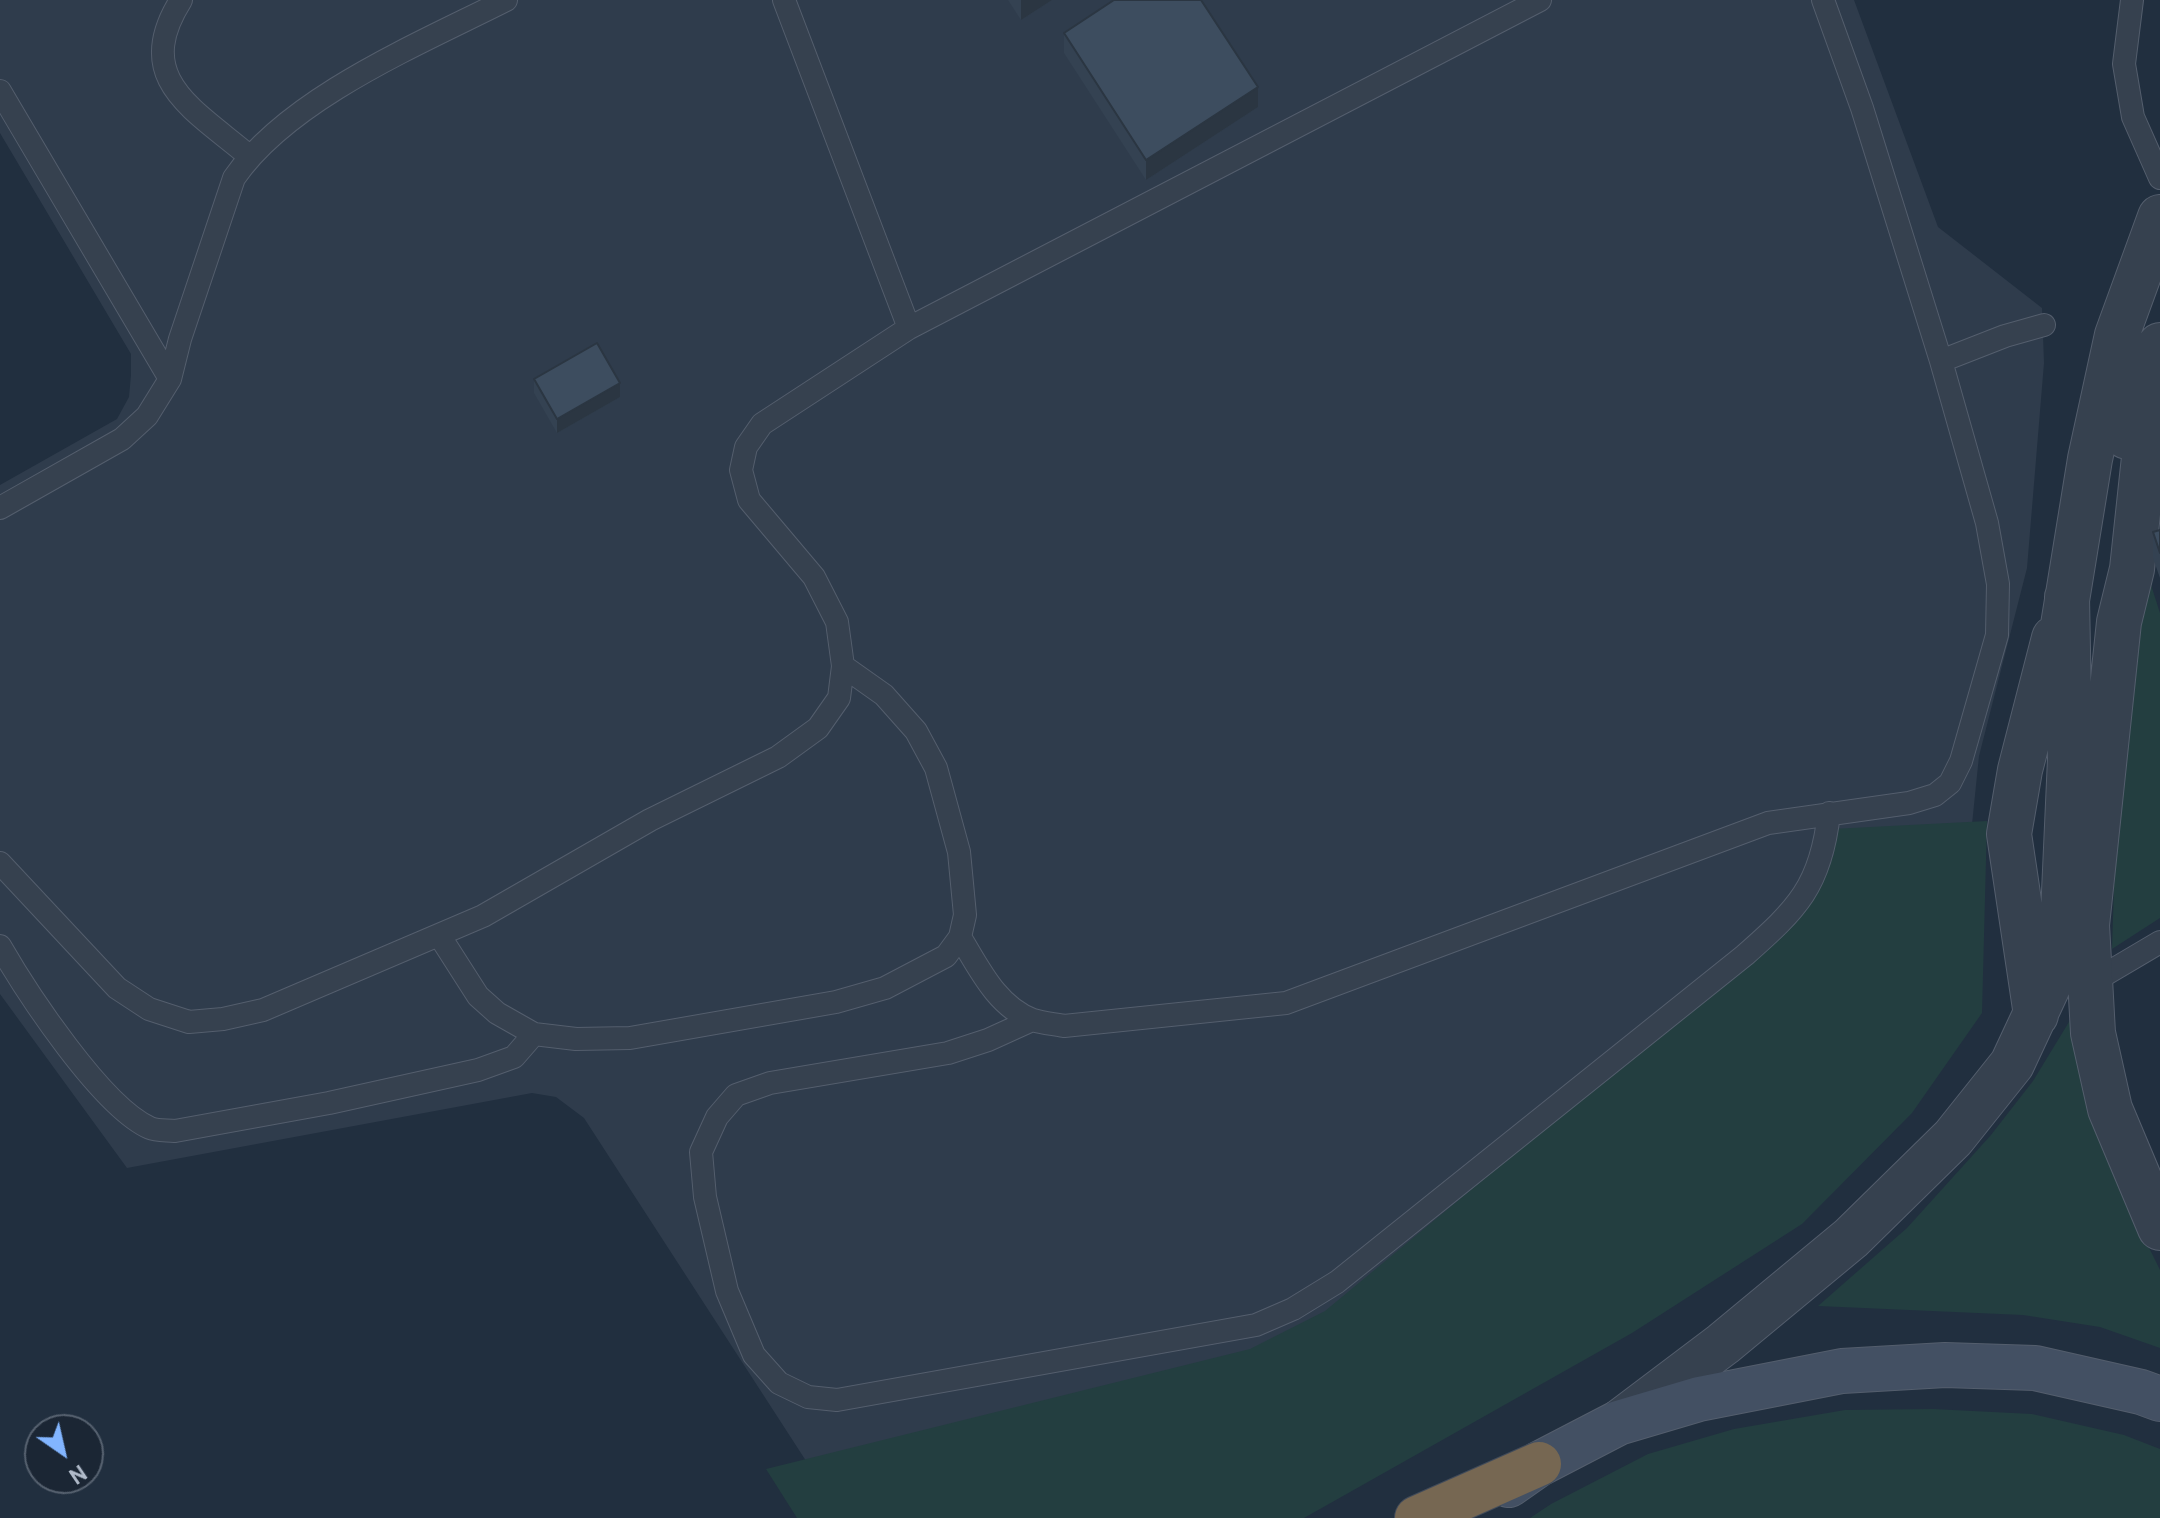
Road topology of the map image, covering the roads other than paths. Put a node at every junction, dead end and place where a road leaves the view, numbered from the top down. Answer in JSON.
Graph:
{"nodes":[{"id":1,"x":181,"y":0,"type":"edge"},
{"id":2,"x":506,"y":0,"type":"edge"},
{"id":3,"x":784,"y":0,"type":"edge"},
{"id":4,"x":1540,"y":0,"type":"edge"},
{"id":5,"x":1823,"y":0,"type":"edge"},
{"id":6,"x":2132,"y":0,"type":"edge"},
{"id":7,"x":0,"y":91,"type":"edge"},
{"id":8,"x":249,"y":156,"type":"junction"},
{"id":9,"x":2160,"y":178,"type":"edge"},
{"id":10,"x":2160,"y":217,"type":"edge"},
{"id":11,"x":2044,"y":325,"type":"dead end"},
{"id":12,"x":909,"y":328,"type":"junction"},
{"id":13,"x":2160,"y":345,"type":"edge"},
{"id":14,"x":1941,"y":361,"type":"junction"},
{"id":15,"x":170,"y":379,"type":"junction"},
{"id":16,"x":2160,"y":404,"type":"edge"},
{"id":17,"x":0,"y":508,"type":"edge"},
{"id":18,"x":2119,"y":622,"type":"junction"},
{"id":19,"x":843,"y":666,"type":"junction"},
{"id":20,"x":1829,"y":813,"type":"junction"},
{"id":21,"x":0,"y":863,"type":"edge"},
{"id":22,"x":439,"y":935,"type":"junction"},
{"id":23,"x":960,"y":937,"type":"junction"},
{"id":24,"x":2160,"y":942,"type":"edge"},
{"id":25,"x":0,"y":946,"type":"edge"},
{"id":26,"x":2089,"y":984,"type":"junction"},
{"id":27,"x":1032,"y":1020,"type":"junction"},
{"id":28,"x":534,"y":1034,"type":"junction"},
{"id":29,"x":2160,"y":1228,"type":"edge"},
{"id":30,"x":2160,"y":1399,"type":"edge"},
{"id":31,"x":1618,"y":1423,"type":"junction"},
{"id":32,"x":1539,"y":1464,"type":"junction"},
{"id":33,"x":1417,"y":1518,"type":"edge"},
{"id":34,"x":1461,"y":1518,"type":"edge"}],
"edges":[{"from":1,"to":8,"type":"lane"},
{"from":2,"to":8,"type":"lane"},
{"from":3,"to":12,"type":"lane"},
{"from":4,"to":12,"type":"lane"},
{"from":5,"to":14,"type":"lane"},
{"from":6,"to":9,"type":"lane"},
{"from":7,"to":15,"type":"lane"},
{"from":8,"to":15,"type":"lane"},
{"from":10,"to":31,"type":"street"},
{"from":11,"to":14,"type":"lane"},
{"from":12,"to":19,"type":"lane"},
{"from":13,"to":18,"type":"street"},
{"from":14,"to":20,"type":"lane"},
{"from":15,"to":17,"type":"lane"},
{"from":16,"to":18,"type":"street"},
{"from":18,"to":26,"type":"street"},
{"from":19,"to":22,"type":"lane"},
{"from":19,"to":23,"type":"lane"},
{"from":20,"to":27,"type":"lane"},
{"from":20,"to":27,"type":"lane"},
{"from":21,"to":22,"type":"lane"},
{"from":22,"to":28,"type":"lane"},
{"from":23,"to":27,"type":"lane"},
{"from":23,"to":28,"type":"lane"},
{"from":24,"to":26,"type":"lane"},
{"from":25,"to":28,"type":"lane"},
{"from":26,"to":29,"type":"street"},
{"from":30,"to":31,"type":"main road"},
{"from":31,"to":32,"type":"main road"},
{"from":32,"to":33,"type":"highway"},
{"from":32,"to":34,"type":"main road"}]}
